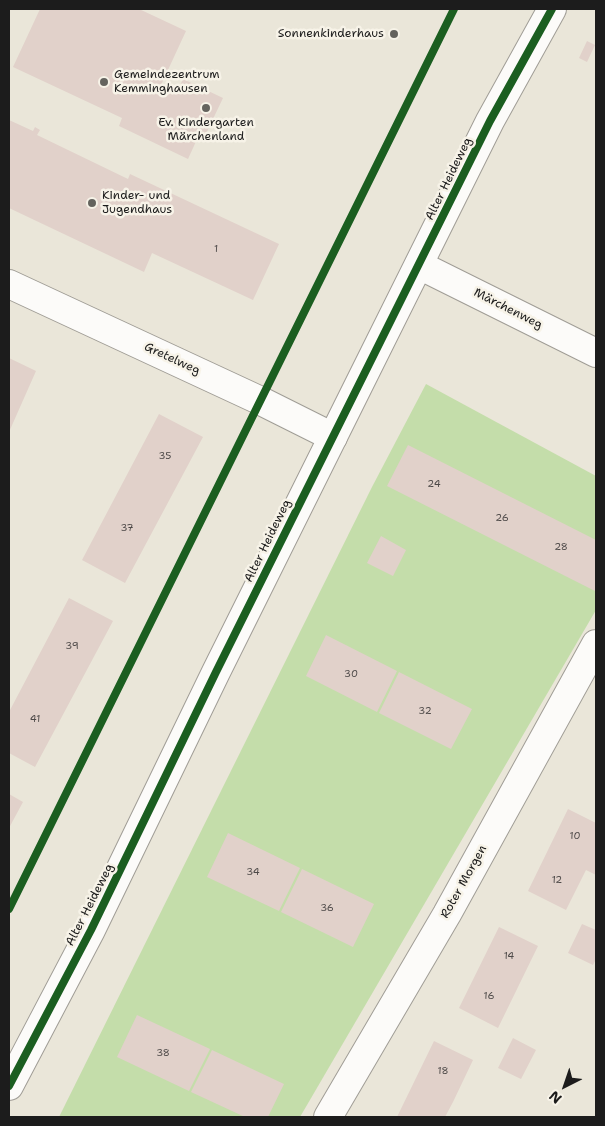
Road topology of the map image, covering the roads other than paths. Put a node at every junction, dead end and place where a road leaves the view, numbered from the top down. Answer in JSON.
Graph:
{"nodes":[{"id":1,"x":552,"y":9,"type":"edge"},
{"id":2,"x":419,"y":264,"type":"junction"},
{"id":3,"x":9,"y":284,"type":"edge"},
{"id":4,"x":596,"y":354,"type":"edge"},
{"id":5,"x":333,"y":437,"type":"junction"},
{"id":6,"x":596,"y":644,"type":"edge"},
{"id":7,"x":9,"y":1086,"type":"edge"},
{"id":8,"x":328,"y":1117,"type":"edge"}],
"edges":[{"from":1,"to":2,"type":"street","name":"Alter Heideweg"},
{"from":2,"to":4,"type":"street","name":"Märchenweg"},
{"from":2,"to":5,"type":"street","name":"Alter Heideweg"},
{"from":3,"to":5,"type":"street","name":"Gretelweg"},
{"from":5,"to":7,"type":"street","name":"Alter Heideweg"},
{"from":6,"to":8,"type":"street","name":"Roter Morgen"}]}
